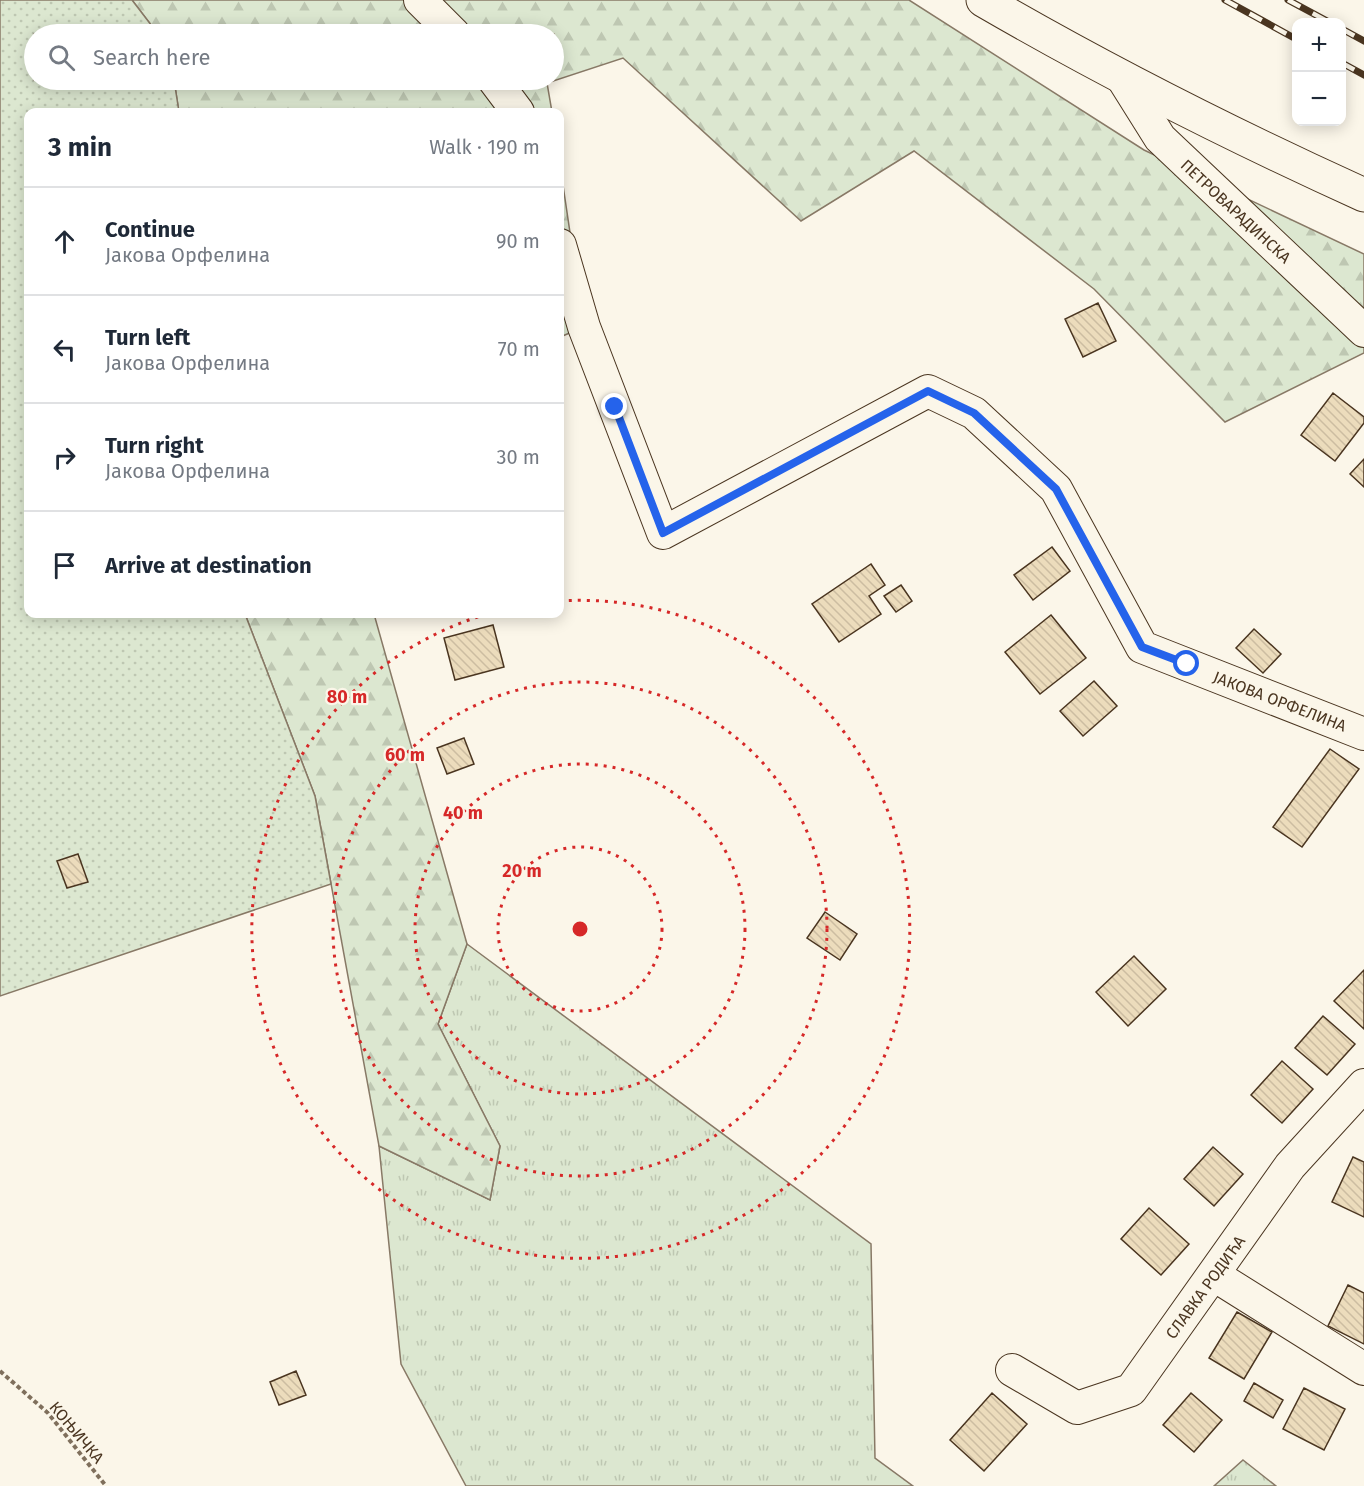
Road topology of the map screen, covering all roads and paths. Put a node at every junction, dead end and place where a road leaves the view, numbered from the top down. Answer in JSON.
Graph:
{"nodes":[{"id":1,"x":420,"y":0,"type":"edge"},
{"id":2,"x":983,"y":0,"type":"edge"},
{"id":3,"x":444,"y":24,"type":"edge"},
{"id":4,"x":1123,"y":80,"type":"junction"},
{"id":5,"x":502,"y":90,"type":"edge"},
{"id":6,"x":515,"y":108,"type":"edge"},
{"id":7,"x":1364,"y":195,"type":"edge"},
{"id":8,"x":564,"y":259,"type":"edge"},
{"id":9,"x":1364,"y":331,"type":"edge"},
{"id":10,"x":1364,"y":734,"type":"edge"},
{"id":11,"x":1364,"y":1085,"type":"edge"},
{"id":12,"x":1214,"y":1275,"type":"junction"},
{"id":13,"x":1364,"y":1369,"type":"edge"},
{"id":14,"x":1012,"y":1370,"type":"dead end"},
{"id":15,"x":0,"y":1371,"type":"edge"},
{"id":16,"x":106,"y":1486,"type":"edge"}],
"edges":[{"from":1,"to":3,"type":"street"},
{"from":2,"to":4,"type":"main road"},
{"from":4,"to":7,"type":"main road"},
{"from":4,"to":9,"type":"street","name":"ПЕТРОВАРАДИНСКА"},
{"from":5,"to":6,"type":"street"},
{"from":8,"to":10,"type":"street","name":"ЈАКОВА ОРФЕЛИНА"},
{"from":11,"to":12,"type":"street","name":"СЛАВКА РОДИЋА"},
{"from":12,"to":13,"type":"street"},
{"from":12,"to":14,"type":"street","name":"СЛАВКА РОДИЋА"},
{"from":15,"to":16,"type":"path","name":"КОЊИЧКА"}]}
